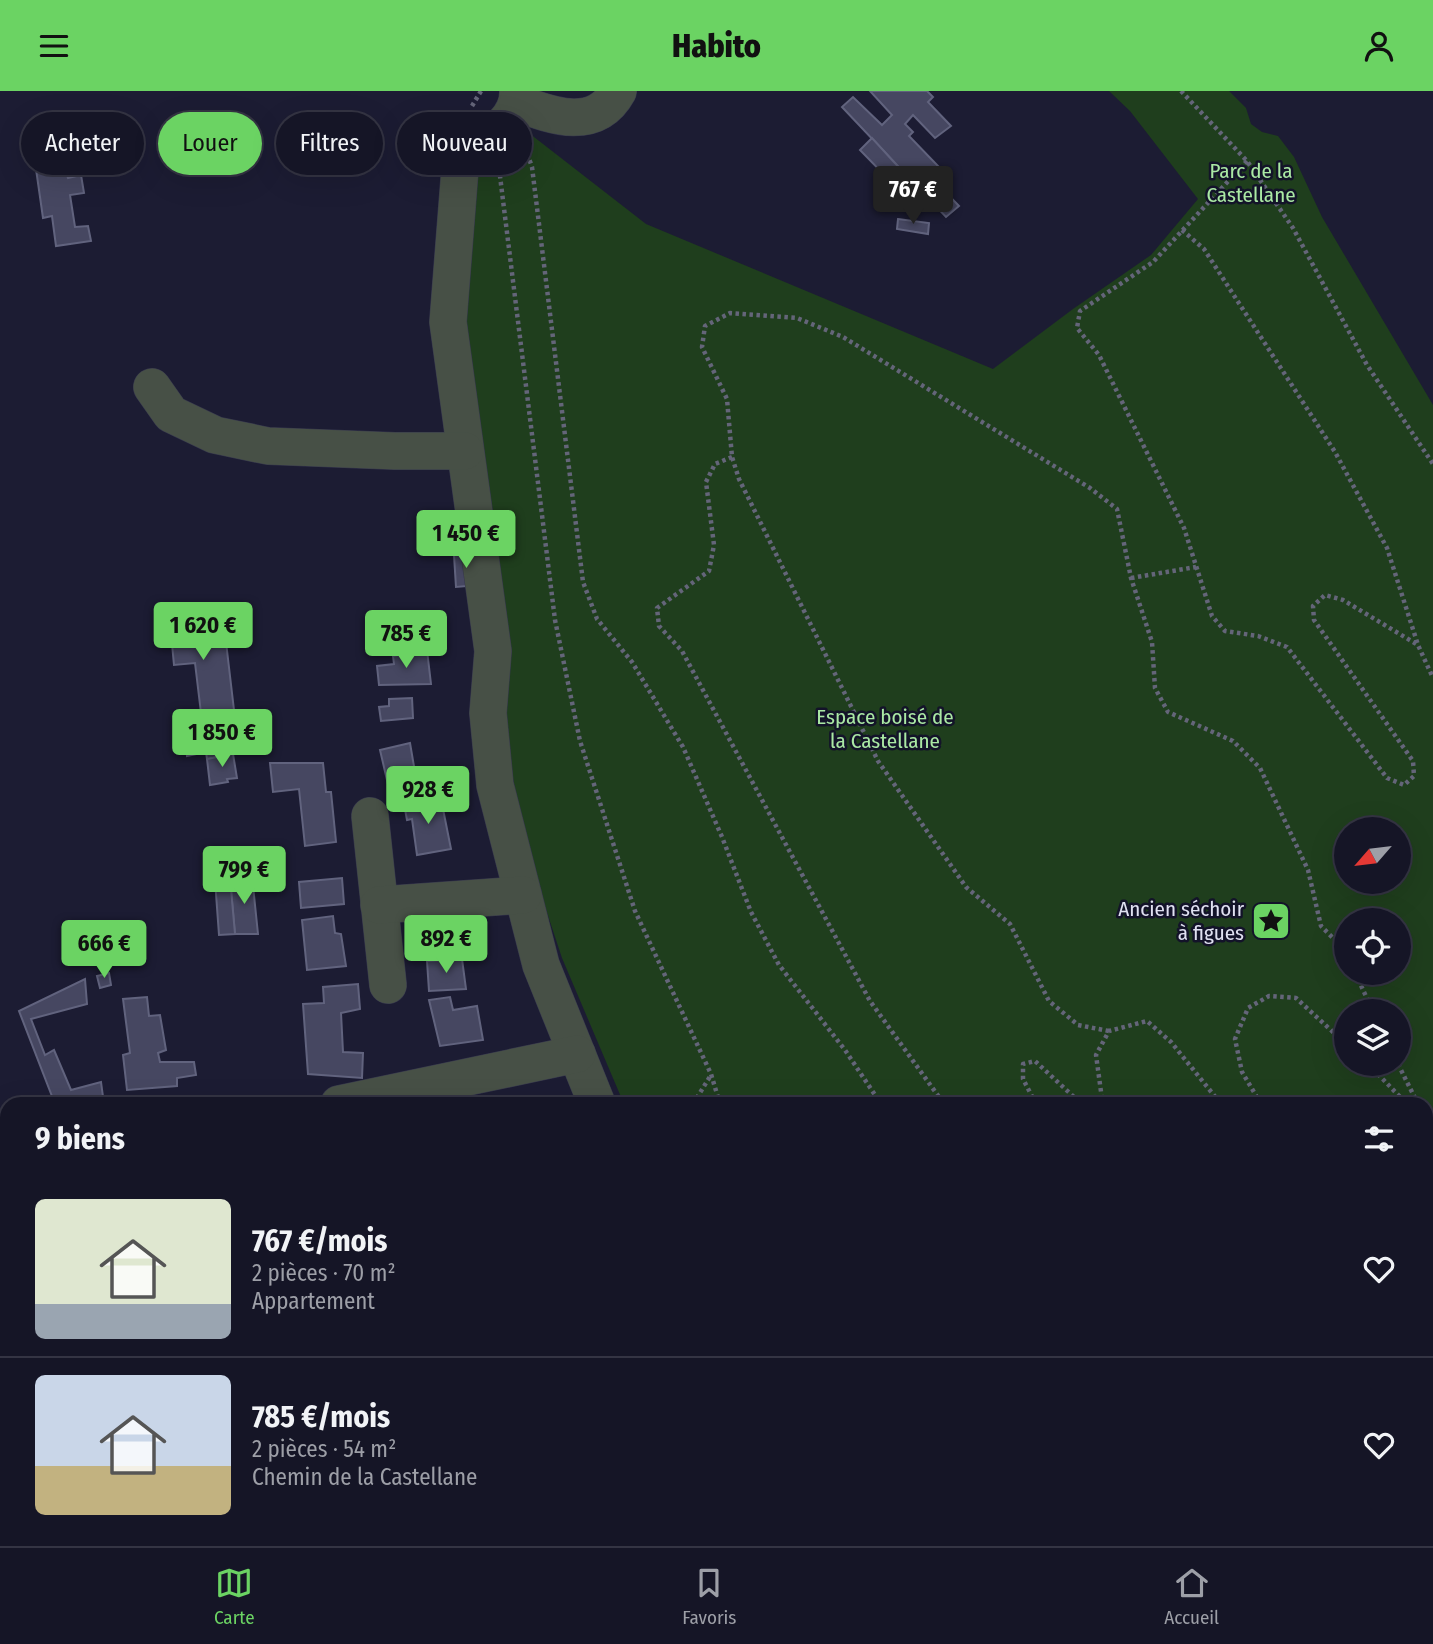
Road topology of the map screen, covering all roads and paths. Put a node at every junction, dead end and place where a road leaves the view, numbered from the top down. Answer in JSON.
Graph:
{"nodes":[{"id":1,"x":618,"y":91,"type":"edge"},
{"id":2,"x":1181,"y":91,"type":"edge"},
{"id":3,"x":515,"y":105,"type":"edge"},
{"id":4,"x":1248,"y":161,"type":"junction"},
{"id":5,"x":500,"y":175,"type":"edge"},
{"id":6,"x":1182,"y":230,"type":"junction"},
{"id":7,"x":152,"y":387,"type":"dead end"},
{"id":8,"x":465,"y":451,"type":"junction"},
{"id":9,"x":732,"y":457,"type":"junction"},
{"id":10,"x":1433,"y":464,"type":"edge"},
{"id":11,"x":1196,"y":567,"type":"junction"},
{"id":12,"x":1131,"y":578,"type":"junction"},
{"id":13,"x":1418,"y":645,"type":"junction"},
{"id":14,"x":1433,"y":678,"type":"edge"},
{"id":15,"x":370,"y":816,"type":"dead end"},
{"id":16,"x":523,"y":895,"type":"junction"},
{"id":17,"x":379,"y":905,"type":"junction"},
{"id":18,"x":1334,"y":939,"type":"edge"},
{"id":19,"x":388,"y":985,"type":"dead end"},
{"id":20,"x":1109,"y":1031,"type":"junction"},
{"id":21,"x":1334,"y":1033,"type":"edge"},
{"id":22,"x":577,"y":1054,"type":"junction"},
{"id":23,"x":712,"y":1074,"type":"junction"},
{"id":24,"x":1379,"y":1076,"type":"edge"},
{"id":25,"x":1404,"y":1076,"type":"edge"},
{"id":26,"x":372,"y":1097,"type":"edge"},
{"id":27,"x":594,"y":1097,"type":"edge"},
{"id":28,"x":697,"y":1097,"type":"edge"},
{"id":29,"x":718,"y":1097,"type":"edge"},
{"id":30,"x":876,"y":1097,"type":"edge"},
{"id":31,"x":939,"y":1097,"type":"edge"},
{"id":32,"x":1032,"y":1097,"type":"edge"},
{"id":33,"x":1074,"y":1097,"type":"edge"},
{"id":34,"x":1101,"y":1097,"type":"edge"},
{"id":35,"x":1215,"y":1097,"type":"edge"},
{"id":36,"x":1257,"y":1097,"type":"edge"},
{"id":37,"x":1400,"y":1097,"type":"edge"},
{"id":38,"x":1414,"y":1097,"type":"edge"}],
"edges":[{"from":1,"to":3,"type":"street"},
{"from":2,"to":4,"type":"path"},
{"from":3,"to":8,"type":"street"},
{"from":3,"to":30,"type":"path"},
{"from":4,"to":6,"type":"path"},
{"from":4,"to":10,"type":"path"},
{"from":5,"to":23,"type":"path"},
{"from":6,"to":11,"type":"path"},
{"from":6,"to":13,"type":"path"},
{"from":7,"to":8,"type":"street"},
{"from":8,"to":16,"type":"street"},
{"from":9,"to":12,"type":"path"},
{"from":9,"to":20,"type":"path"},
{"from":9,"to":31,"type":"path"},
{"from":11,"to":12,"type":"path"},
{"from":11,"to":13,"type":"path"},
{"from":12,"to":18,"type":"path"},
{"from":13,"to":14,"type":"path"},
{"from":15,"to":17,"type":"street"},
{"from":16,"to":17,"type":"street"},
{"from":16,"to":22,"type":"street"},
{"from":17,"to":19,"type":"street"},
{"from":20,"to":34,"type":"path"},
{"from":20,"to":35,"type":"path"},
{"from":21,"to":36,"type":"path"},
{"from":22,"to":26,"type":"street"},
{"from":22,"to":27,"type":"street"},
{"from":23,"to":28,"type":"path"},
{"from":23,"to":29,"type":"path"},
{"from":24,"to":37,"type":"path"},
{"from":25,"to":38,"type":"path"},
{"from":32,"to":33,"type":"path"}]}
